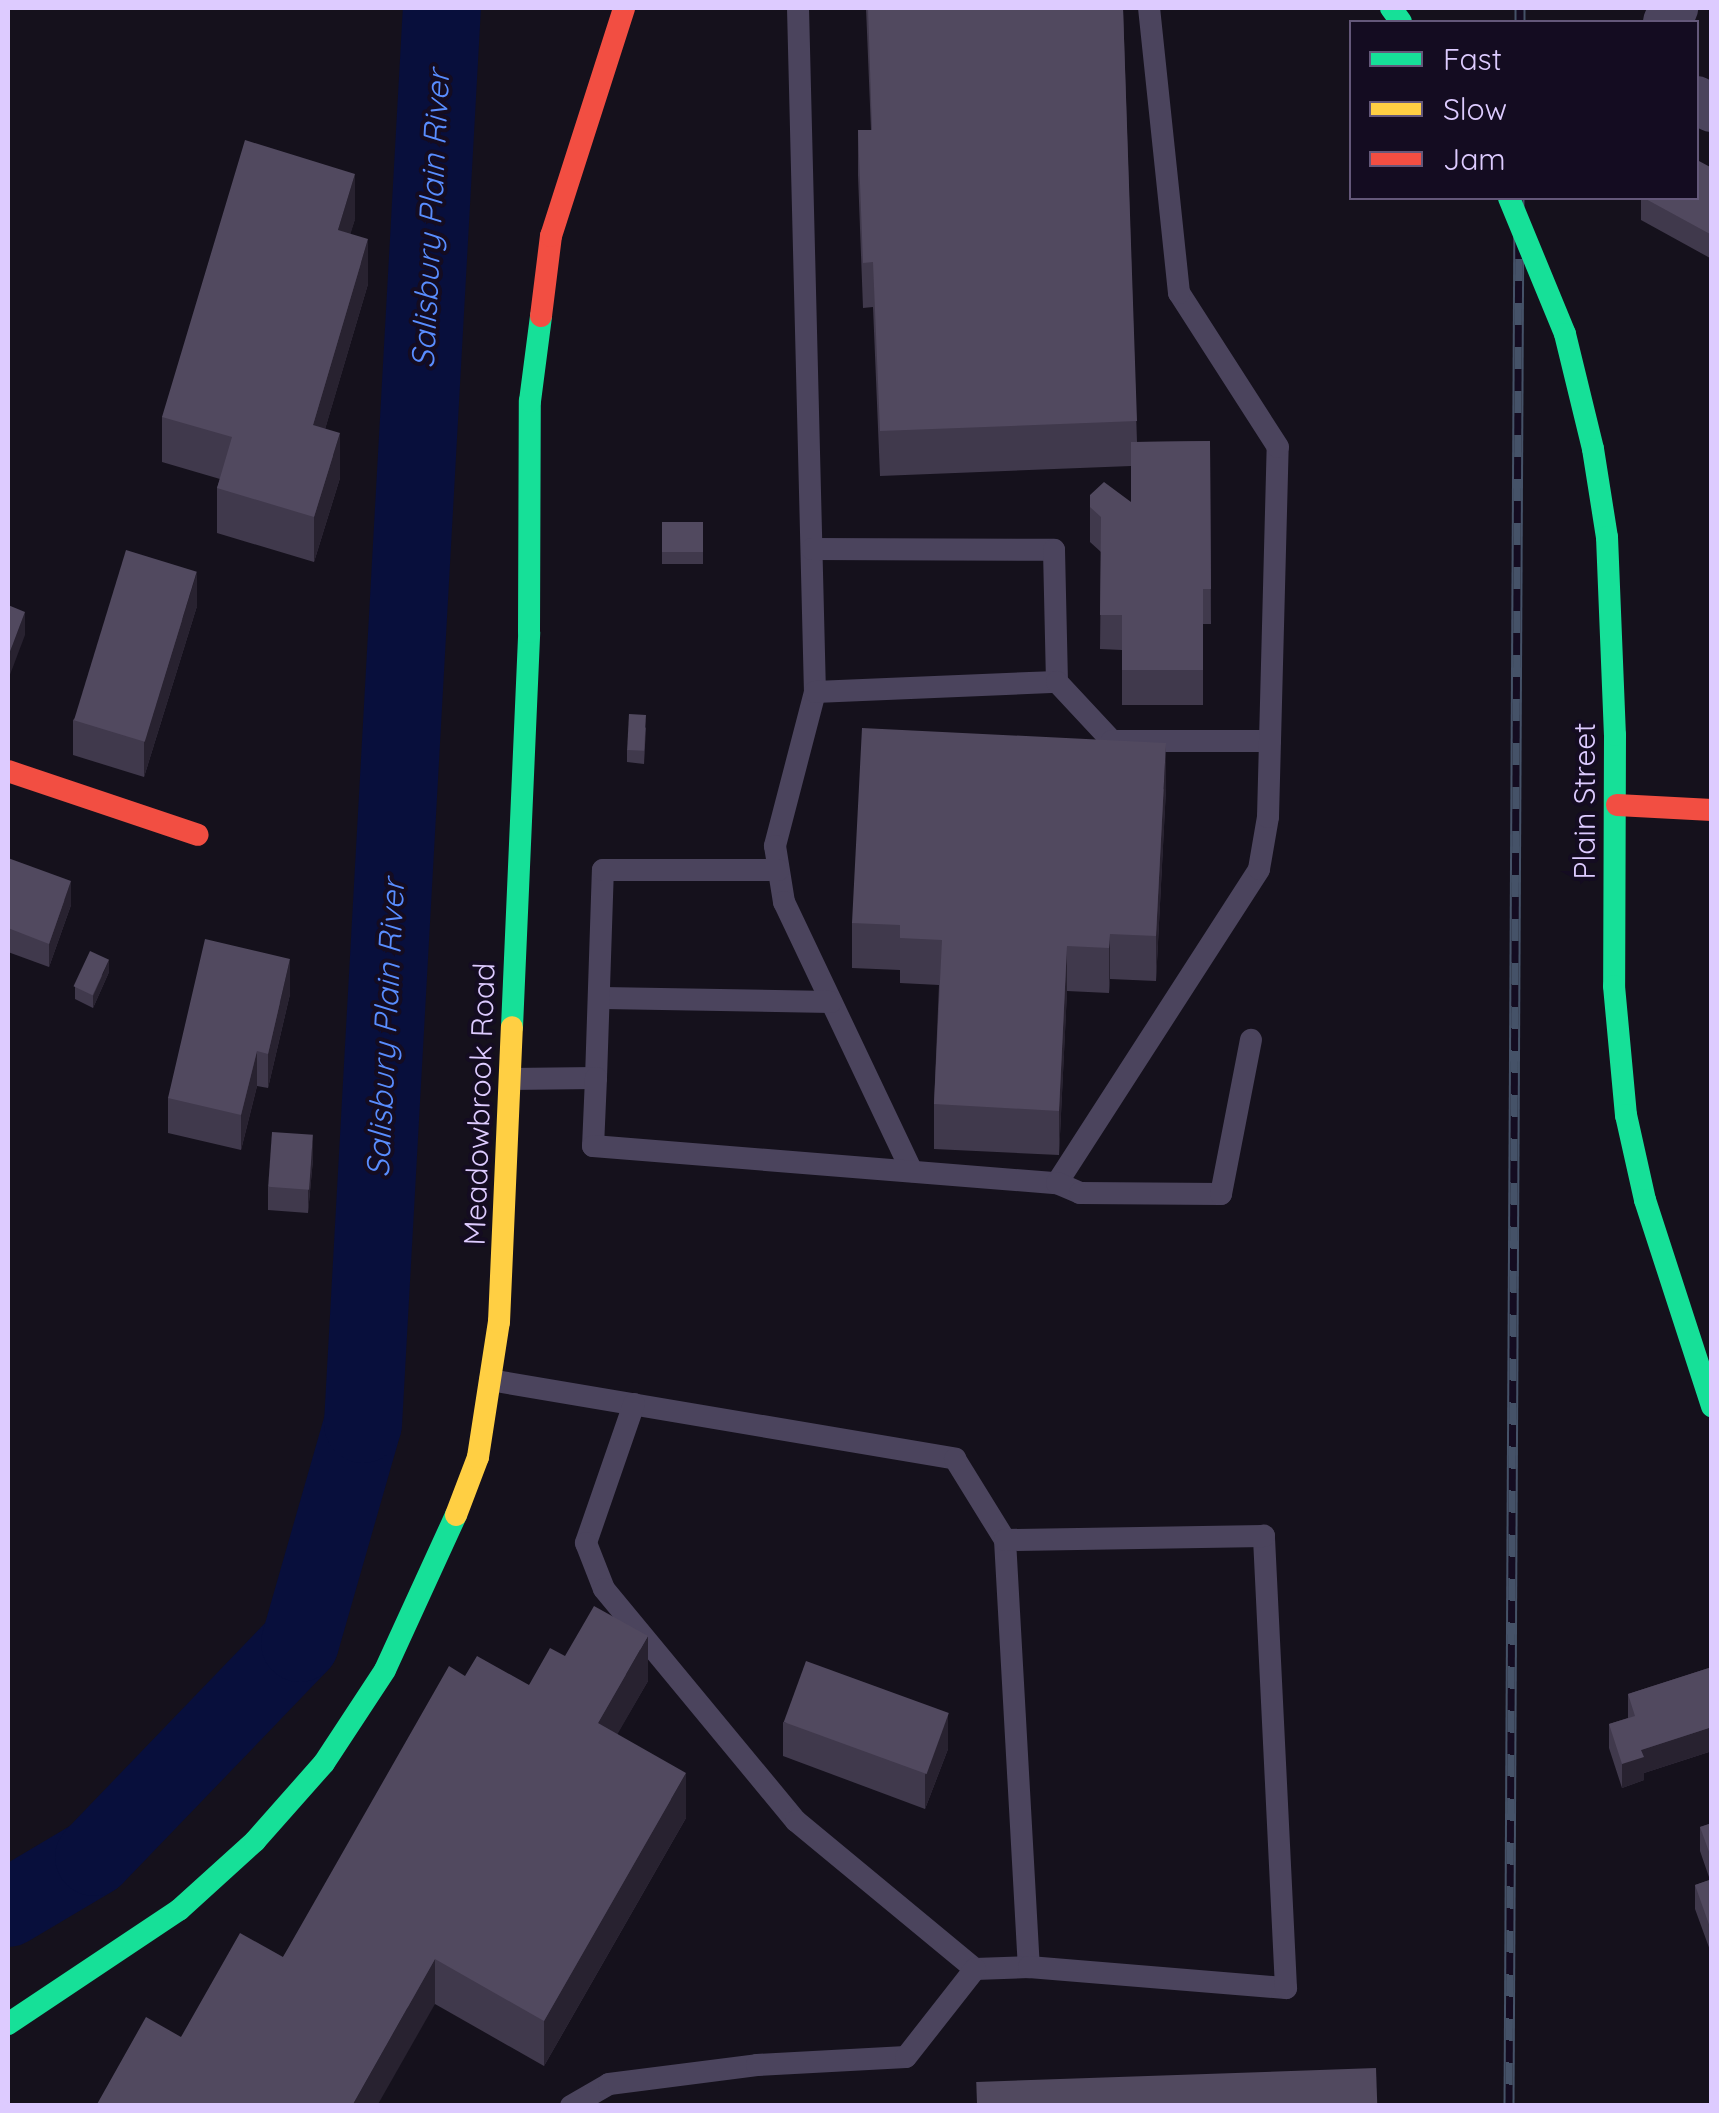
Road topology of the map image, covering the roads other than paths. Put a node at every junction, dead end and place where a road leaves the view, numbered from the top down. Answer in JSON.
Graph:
{"nodes":[{"id":1,"x":624,"y":8,"type":"edge"},
{"id":2,"x":798,"y":8,"type":"edge"},
{"id":3,"x":1149,"y":8,"type":"edge"},
{"id":4,"x":1510,"y":200,"type":"edge"},
{"id":5,"x":812,"y":549,"type":"junction"},
{"id":6,"x":1056,"y":682,"type":"junction"},
{"id":7,"x":815,"y":692,"type":"junction"},
{"id":8,"x":1270,"y":741,"type":"junction"},
{"id":9,"x":8,"y":771,"type":"edge"},
{"id":10,"x":1617,"y":805,"type":"junction"},
{"id":11,"x":1712,"y":810,"type":"edge"},
{"id":12,"x":198,"y":835,"type":"dead end"},
{"id":13,"x":778,"y":870,"type":"junction"},
{"id":14,"x":603,"y":998,"type":"junction"},
{"id":15,"x":832,"y":1002,"type":"junction"},
{"id":16,"x":1251,"y":1040,"type":"dead end"},
{"id":17,"x":596,"y":1078,"type":"junction"},
{"id":18,"x":510,"y":1079,"type":"junction"},
{"id":19,"x":912,"y":1170,"type":"junction"},
{"id":20,"x":1058,"y":1182,"type":"junction"},
{"id":21,"x":490,"y":1380,"type":"junction"},
{"id":22,"x":634,"y":1404,"type":"junction"},
{"id":23,"x":1712,"y":1406,"type":"edge"},
{"id":24,"x":1005,"y":1540,"type":"junction"},
{"id":25,"x":1030,"y":1967,"type":"junction"},
{"id":26,"x":975,"y":1969,"type":"junction"},
{"id":27,"x":8,"y":2024,"type":"edge"},
{"id":28,"x":571,"y":2106,"type":"edge"}],
"edges":[{"from":1,"to":18,"type":"street","name":"Meadowbrook Road"},
{"from":2,"to":5,"type":"lane"},
{"from":3,"to":8,"type":"lane"},
{"from":4,"to":10,"type":"street","name":"Plain Street","bridge":true},
{"from":5,"to":6,"type":"lane"},
{"from":5,"to":7,"type":"lane"},
{"from":6,"to":7,"type":"lane"},
{"from":6,"to":8,"type":"lane"},
{"from":7,"to":13,"type":"lane"},
{"from":8,"to":20,"type":"lane"},
{"from":9,"to":12,"type":"street"},
{"from":10,"to":11,"type":"street"},
{"from":10,"to":23,"type":"street","name":"Plain Street"},
{"from":13,"to":14,"type":"lane"},
{"from":13,"to":15,"type":"lane"},
{"from":14,"to":15,"type":"lane"},
{"from":14,"to":17,"type":"lane"},
{"from":15,"to":19,"type":"lane"},
{"from":16,"to":20,"type":"lane"},
{"from":17,"to":18,"type":"lane"},
{"from":17,"to":19,"type":"lane"},
{"from":18,"to":21,"type":"street","name":"Meadowbrook Road"},
{"from":19,"to":20,"type":"lane"},
{"from":21,"to":22,"type":"lane"},
{"from":21,"to":27,"type":"street","name":"Meadowbrook Road"},
{"from":22,"to":24,"type":"lane"},
{"from":22,"to":26,"type":"lane"},
{"from":24,"to":25,"type":"lane"},
{"from":24,"to":25,"type":"lane"},
{"from":25,"to":26,"type":"lane"},
{"from":26,"to":28,"type":"lane"}]}
